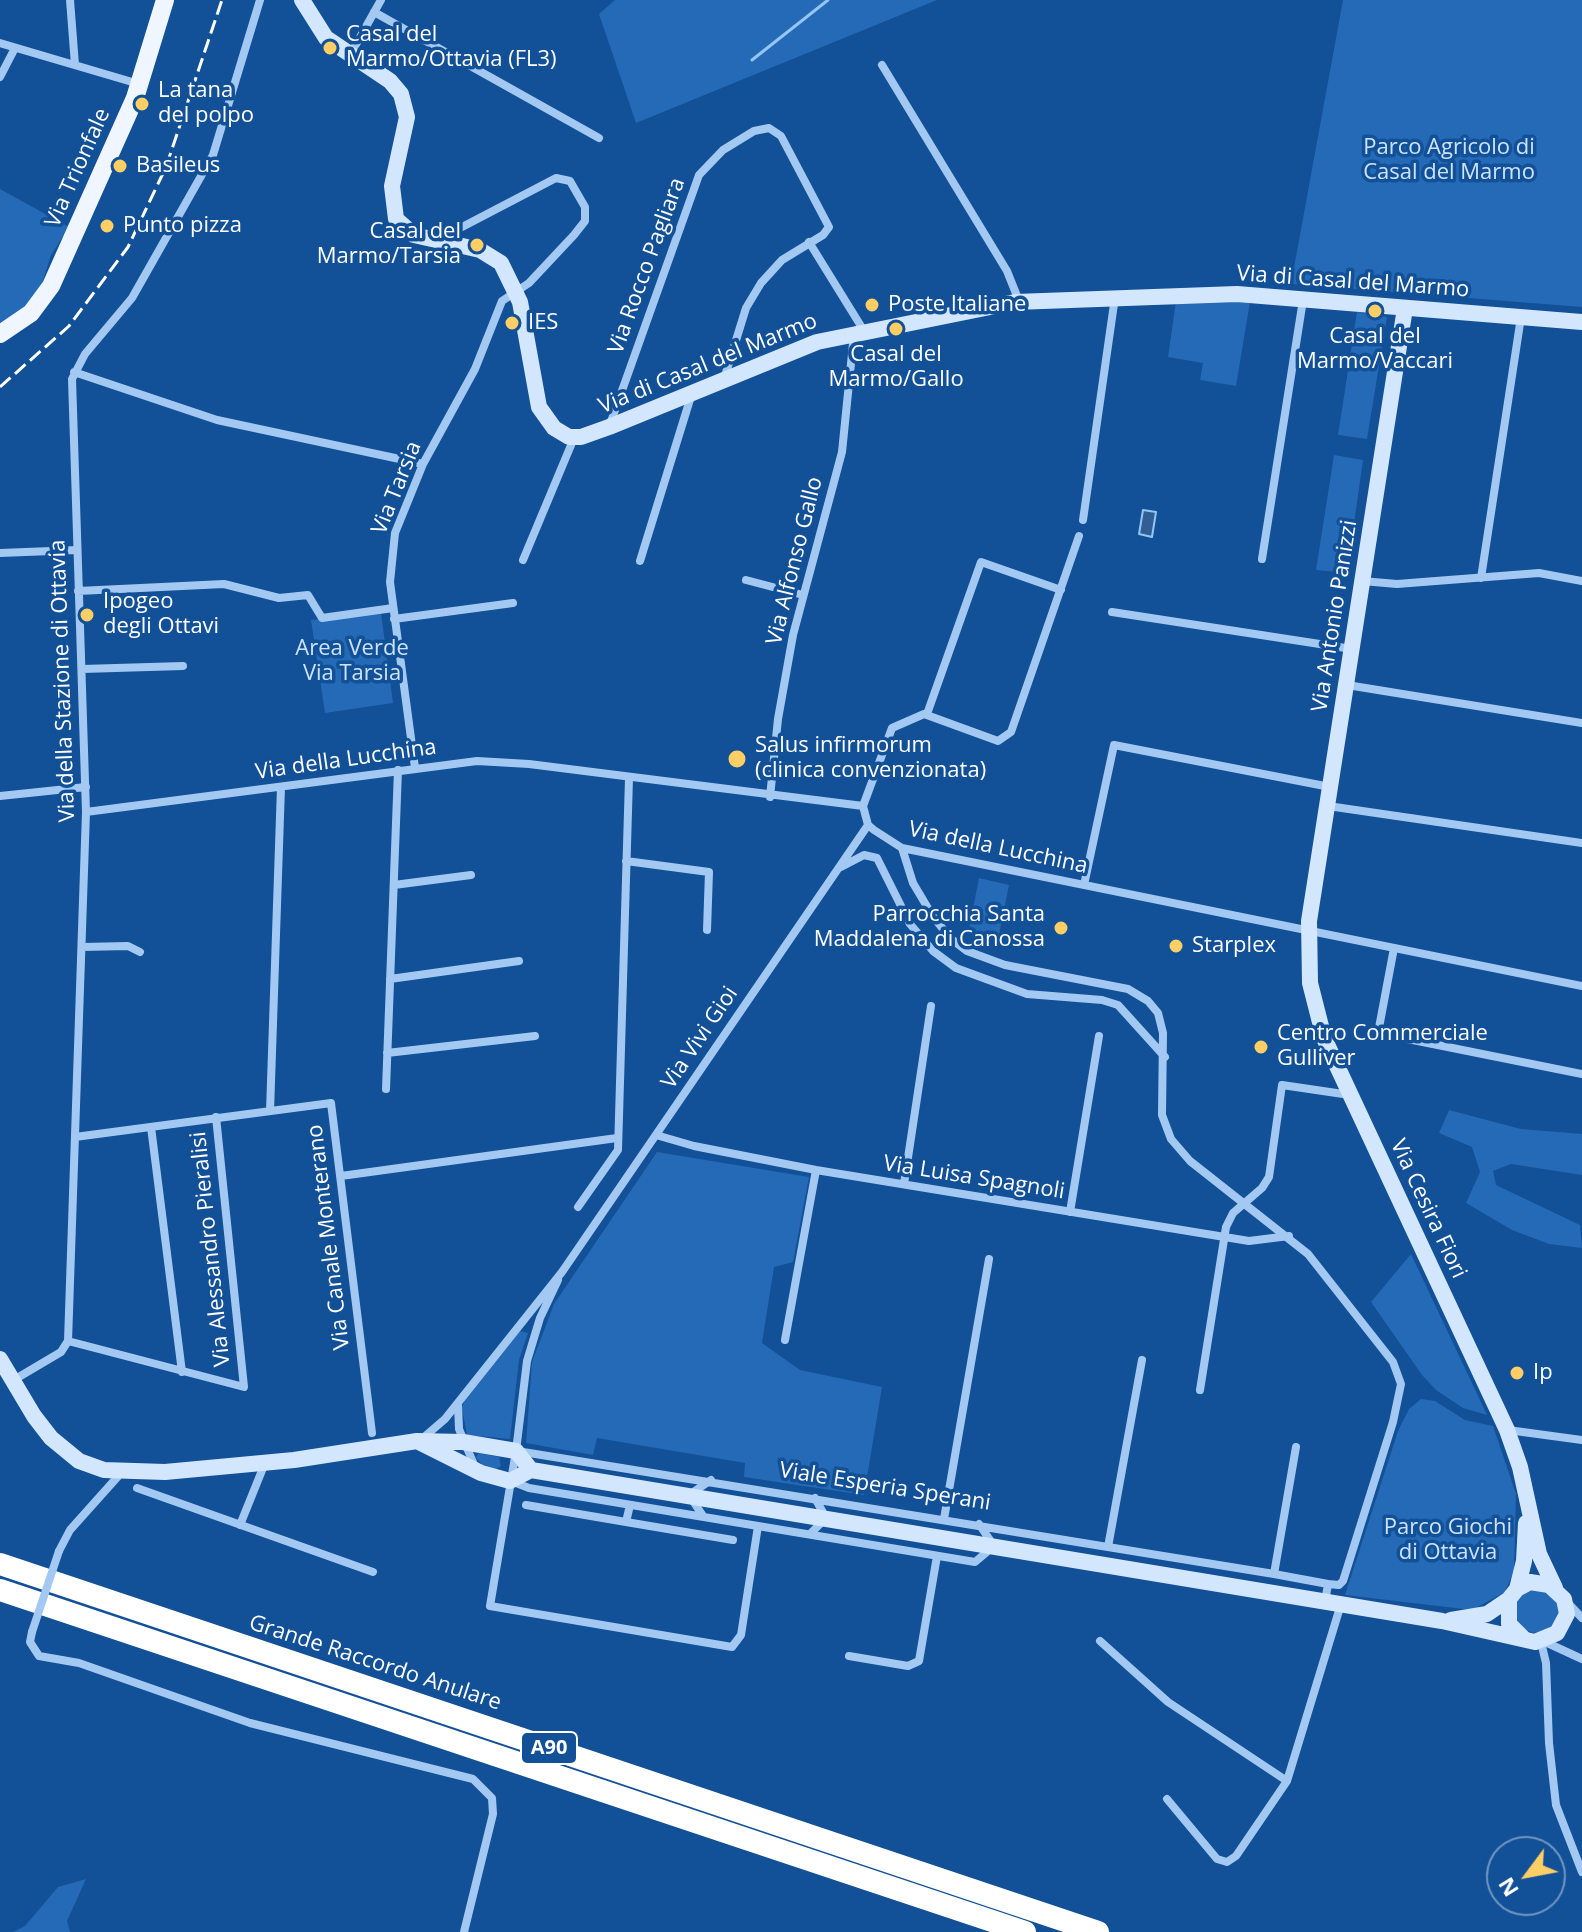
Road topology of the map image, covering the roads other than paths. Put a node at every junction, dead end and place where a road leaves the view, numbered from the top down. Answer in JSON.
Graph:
{"nodes":[{"id":1,"x":70,"y":0,"type":"edge"},
{"id":2,"x":165,"y":0,"type":"edge"},
{"id":3,"x":260,"y":0,"type":"edge"},
{"id":4,"x":302,"y":0,"type":"edge"},
{"id":5,"x":381,"y":0,"type":"edge"},
{"id":6,"x":374,"y":12,"type":"junction"},
{"id":7,"x":0,"y":43,"type":"edge"},
{"id":8,"x":15,"y":48,"type":"junction"},
{"id":9,"x":350,"y":55,"type":"junction"},
{"id":10,"x":75,"y":65,"type":"junction"},
{"id":11,"x":882,"y":65,"type":"dead end"},
{"id":12,"x":0,"y":77,"type":"edge"},
{"id":13,"x":140,"y":85,"type":"junction"},
{"id":14,"x":599,"y":138,"type":"dead end"},
{"id":15,"x":435,"y":241,"type":"junction"},
{"id":16,"x":809,"y":242,"type":"junction"},
{"id":17,"x":516,"y":291,"type":"junction"},
{"id":18,"x":1115,"y":296,"type":"junction"},
{"id":19,"x":1303,"y":300,"type":"junction"},
{"id":20,"x":1019,"y":302,"type":"junction"},
{"id":21,"x":1405,"y":308,"type":"junction"},
{"id":22,"x":1521,"y":317,"type":"junction"},
{"id":23,"x":1582,"y":322,"type":"edge"},
{"id":24,"x":859,"y":332,"type":"junction"},
{"id":25,"x":0,"y":334,"type":"edge"},
{"id":26,"x":74,"y":372,"type":"junction"},
{"id":27,"x":724,"y":379,"type":"junction"},
{"id":28,"x":692,"y":392,"type":"junction"},
{"id":29,"x":609,"y":427,"type":"junction"},
{"id":30,"x":574,"y":438,"type":"junction"},
{"id":31,"x":423,"y":464,"type":"junction"},
{"id":32,"x":1083,"y":520,"type":"dead end"},
{"id":33,"x":1079,"y":536,"type":"dead end"},
{"id":34,"x":77,"y":550,"type":"junction"},
{"id":35,"x":0,"y":553,"type":"edge"},
{"id":36,"x":1262,"y":559,"type":"dead end"},
{"id":37,"x":523,"y":560,"type":"dead end"},
{"id":38,"x":640,"y":561,"type":"dead end"},
{"id":39,"x":1481,"y":578,"type":"junction"},
{"id":40,"x":746,"y":580,"type":"dead end"},
{"id":41,"x":1362,"y":581,"type":"junction"},
{"id":42,"x":1582,"y":581,"type":"edge"},
{"id":43,"x":1061,"y":590,"type":"junction"},
{"id":44,"x":78,"y":591,"type":"junction"},
{"id":45,"x":803,"y":595,"type":"junction"},
{"id":46,"x":513,"y":603,"type":"dead end"},
{"id":47,"x":393,"y":608,"type":"junction"},
{"id":48,"x":1112,"y":612,"type":"dead end"},
{"id":49,"x":394,"y":619,"type":"junction"},
{"id":50,"x":1352,"y":649,"type":"junction"},
{"id":51,"x":183,"y":666,"type":"dead end"},
{"id":52,"x":82,"y":669,"type":"junction"},
{"id":53,"x":1347,"y":685,"type":"junction"},
{"id":54,"x":927,"y":714,"type":"junction"},
{"id":55,"x":1582,"y":723,"type":"edge"},
{"id":56,"x":415,"y":768,"type":"junction"},
{"id":57,"x":398,"y":770,"type":"junction"},
{"id":58,"x":629,"y":778,"type":"junction"},
{"id":59,"x":86,"y":787,"type":"junction"},
{"id":60,"x":281,"y":787,"type":"junction"},
{"id":61,"x":1331,"y":787,"type":"junction"},
{"id":62,"x":0,"y":796,"type":"edge"},
{"id":63,"x":770,"y":797,"type":"junction"},
{"id":64,"x":863,"y":806,"type":"junction"},
{"id":65,"x":1328,"y":806,"type":"junction"},
{"id":66,"x":86,"y":812,"type":"junction"},
{"id":67,"x":868,"y":825,"type":"junction"},
{"id":68,"x":1582,"y":843,"type":"edge"},
{"id":69,"x":902,"y":848,"type":"junction"},
{"id":70,"x":626,"y":861,"type":"junction"},
{"id":71,"x":837,"y":869,"type":"junction"},
{"id":72,"x":471,"y":875,"type":"dead end"},
{"id":73,"x":394,"y":885,"type":"junction"},
{"id":74,"x":1084,"y":885,"type":"junction"},
{"id":75,"x":707,"y":930,"type":"dead end"},
{"id":76,"x":1308,"y":930,"type":"junction"},
{"id":77,"x":950,"y":938,"type":"junction"},
{"id":78,"x":82,"y":947,"type":"junction"},
{"id":79,"x":1394,"y":948,"type":"junction"},
{"id":80,"x":933,"y":951,"type":"junction"},
{"id":81,"x":140,"y":952,"type":"dead end"},
{"id":82,"x":519,"y":961,"type":"dead end"},
{"id":83,"x":390,"y":979,"type":"junction"},
{"id":84,"x":1582,"y":986,"type":"edge"},
{"id":85,"x":931,"y":1006,"type":"dead end"},
{"id":86,"x":535,"y":1036,"type":"dead end"},
{"id":87,"x":1099,"y":1036,"type":"dead end"},
{"id":88,"x":387,"y":1053,"type":"junction"},
{"id":89,"x":1165,"y":1057,"type":"junction"},
{"id":90,"x":1582,"y":1074,"type":"edge"},
{"id":91,"x":386,"y":1089,"type":"dead end"},
{"id":92,"x":1351,"y":1095,"type":"junction"},
{"id":93,"x":270,"y":1111,"type":"junction"},
{"id":94,"x":216,"y":1117,"type":"junction"},
{"id":95,"x":151,"y":1127,"type":"junction"},
{"id":96,"x":656,"y":1135,"type":"junction"},
{"id":97,"x":75,"y":1137,"type":"junction"},
{"id":98,"x":617,"y":1138,"type":"junction"},
{"id":99,"x":816,"y":1170,"type":"junction"},
{"id":100,"x":341,"y":1176,"type":"junction"},
{"id":101,"x":904,"y":1184,"type":"junction"},
{"id":102,"x":1245,"y":1202,"type":"junction"},
{"id":103,"x":578,"y":1207,"type":"dead end"},
{"id":104,"x":1070,"y":1212,"type":"junction"},
{"id":105,"x":1289,"y":1236,"type":"junction"},
{"id":106,"x":1224,"y":1237,"type":"junction"},
{"id":107,"x":989,"y":1259,"type":"dead end"},
{"id":108,"x":562,"y":1272,"type":"junction"},
{"id":109,"x":785,"y":1340,"type":"dead end"},
{"id":110,"x":68,"y":1341,"type":"junction"},
{"id":111,"x":0,"y":1359,"type":"edge"},
{"id":112,"x":1142,"y":1360,"type":"dead end"},
{"id":113,"x":182,"y":1372,"type":"junction"},
{"id":114,"x":12,"y":1381,"type":"junction"},
{"id":115,"x":1200,"y":1390,"type":"dead end"},
{"id":116,"x":458,"y":1404,"type":"junction"},
{"id":117,"x":1507,"y":1430,"type":"junction"},
{"id":118,"x":372,"y":1433,"type":"dead end"},
{"id":119,"x":1582,"y":1440,"type":"edge"},
{"id":120,"x":417,"y":1441,"type":"junction"},
{"id":121,"x":463,"y":1442,"type":"junction"},
{"id":122,"x":1296,"y":1447,"type":"dead end"},
{"id":123,"x":516,"y":1451,"type":"junction"},
{"id":124,"x":583,"y":1460,"type":"junction"},
{"id":125,"x":266,"y":1462,"type":"junction"},
{"id":126,"x":531,"y":1470,"type":"junction"},
{"id":127,"x":477,"y":1471,"type":"junction"},
{"id":128,"x":121,"y":1473,"type":"junction"},
{"id":129,"x":597,"y":1480,"type":"junction"},
{"id":130,"x":711,"y":1480,"type":"junction"},
{"id":131,"x":510,"y":1481,"type":"junction"},
{"id":132,"x":137,"y":1488,"type":"dead end"},
{"id":133,"x":689,"y":1495,"type":"junction"},
{"id":134,"x":815,"y":1498,"type":"junction"},
{"id":135,"x":1527,"y":1501,"type":"junction"},
{"id":136,"x":617,"y":1502,"type":"junction"},
{"id":137,"x":526,"y":1505,"type":"dead end"},
{"id":138,"x":630,"y":1505,"type":"junction"},
{"id":139,"x":643,"y":1507,"type":"junction"},
{"id":140,"x":703,"y":1516,"type":"junction"},
{"id":141,"x":826,"y":1518,"type":"junction"},
{"id":142,"x":944,"y":1519,"type":"junction"},
{"id":143,"x":614,"y":1520,"type":"junction"},
{"id":144,"x":626,"y":1522,"type":"junction"},
{"id":145,"x":640,"y":1524,"type":"junction"},
{"id":146,"x":979,"y":1524,"type":"junction"},
{"id":147,"x":240,"y":1525,"type":"junction"},
{"id":148,"x":758,"y":1526,"type":"junction"},
{"id":149,"x":810,"y":1534,"type":"junction"},
{"id":150,"x":733,"y":1540,"type":"dead end"},
{"id":151,"x":1082,"y":1543,"type":"junction"},
{"id":152,"x":994,"y":1546,"type":"junction"},
{"id":153,"x":1108,"y":1547,"type":"junction"},
{"id":154,"x":1159,"y":1555,"type":"junction"},
{"id":155,"x":937,"y":1556,"type":"junction"},
{"id":156,"x":1059,"y":1557,"type":"junction"},
{"id":157,"x":0,"y":1564,"type":"edge"},
{"id":158,"x":373,"y":1572,"type":"dead end"},
{"id":159,"x":1274,"y":1574,"type":"junction"},
{"id":160,"x":1173,"y":1576,"type":"junction"},
{"id":161,"x":1328,"y":1584,"type":"junction"},
{"id":162,"x":0,"y":1590,"type":"edge"},
{"id":163,"x":1513,"y":1594,"type":"junction"},
{"id":164,"x":1559,"y":1594,"type":"junction"},
{"id":165,"x":1333,"y":1603,"type":"junction"},
{"id":166,"x":1582,"y":1618,"type":"edge"},
{"id":167,"x":1442,"y":1621,"type":"junction"},
{"id":168,"x":1100,"y":1641,"type":"dead end"},
{"id":169,"x":1536,"y":1641,"type":"junction"},
{"id":170,"x":849,"y":1656,"type":"dead end"},
{"id":171,"x":1582,"y":1659,"type":"edge"},
{"id":172,"x":1287,"y":1781,"type":"junction"},
{"id":173,"x":1167,"y":1799,"type":"dead end"},
{"id":174,"x":1582,"y":1872,"type":"edge"},
{"id":175,"x":464,"y":1932,"type":"edge"},
{"id":176,"x":1025,"y":1932,"type":"edge"},
{"id":177,"x":1098,"y":1932,"type":"edge"}],
"edges":[{"from":1,"to":10,"type":"street"},
{"from":2,"to":13,"type":"main road","name":"Via Trionfale"},
{"from":3,"to":26,"type":"street"},
{"from":4,"to":9,"type":"street"},
{"from":5,"to":6,"type":"street"},
{"from":6,"to":9,"type":"street"},
{"from":6,"to":14,"type":"street"},
{"from":7,"to":8,"type":"street"},
{"from":8,"to":10,"type":"street"},
{"from":8,"to":12,"type":"street"},
{"from":9,"to":15,"type":"street"},
{"from":10,"to":13,"type":"street"},
{"from":11,"to":20,"type":"street"},
{"from":13,"to":25,"type":"main road","name":"Via Trionfale"},
{"from":15,"to":17,"type":"street"},
{"from":15,"to":17,"type":"street","name":"Via Tarsia"},
{"from":16,"to":24,"type":"street"},
{"from":16,"to":27,"type":"street","name":"Via Rocco Pagliara"},
{"from":16,"to":29,"type":"street","name":"Via Rocco Pagliara"},
{"from":17,"to":30,"type":"street"},
{"from":17,"to":31,"type":"street","name":"Via Tarsia"},
{"from":18,"to":19,"type":"street","name":"Via di Casal del Marmo"},
{"from":18,"to":20,"type":"street","name":"Via di Casal del Marmo"},
{"from":18,"to":32,"type":"street"},
{"from":19,"to":21,"type":"street","name":"Via di Casal del Marmo"},
{"from":19,"to":36,"type":"street"},
{"from":20,"to":24,"type":"street","name":"Via di Casal del Marmo"},
{"from":21,"to":22,"type":"street","name":"Via di Casal del Marmo"},
{"from":21,"to":41,"type":"street","name":"Via Antonio Panizzi"},
{"from":22,"to":23,"type":"street","name":"Via di Casal del Marmo"},
{"from":22,"to":39,"type":"street"},
{"from":24,"to":27,"type":"street","name":"Via di Casal del Marmo"},
{"from":24,"to":45,"type":"street","name":"Via Alfonso Gallo"},
{"from":26,"to":31,"type":"street"},
{"from":26,"to":34,"type":"street","name":"Via della Stazione di Ottavia"},
{"from":27,"to":28,"type":"street","name":"Via di Casal del Marmo"},
{"from":28,"to":29,"type":"street","name":"Via di Casal del Marmo"},
{"from":28,"to":38,"type":"street"},
{"from":29,"to":30,"type":"street","name":"Via di Casal del Marmo"},
{"from":30,"to":37,"type":"street"},
{"from":31,"to":47,"type":"street","name":"Via Tarsia"},
{"from":33,"to":43,"type":"street"},
{"from":34,"to":35,"type":"street"},
{"from":34,"to":44,"type":"street","name":"Via della Stazione di Ottavia"},
{"from":39,"to":41,"type":"street"},
{"from":39,"to":42,"type":"street"},
{"from":40,"to":45,"type":"street"},
{"from":41,"to":50,"type":"street","name":"Via Antonio Panizzi"},
{"from":43,"to":54,"type":"street"},
{"from":43,"to":54,"type":"street"},
{"from":44,"to":47,"type":"street"},
{"from":44,"to":52,"type":"street","name":"Via della Stazione di Ottavia"},
{"from":45,"to":63,"type":"street","name":"Via Alfonso Gallo"},
{"from":46,"to":49,"type":"street"},
{"from":47,"to":49,"type":"street","name":"Via Tarsia"},
{"from":48,"to":50,"type":"street"},
{"from":49,"to":56,"type":"street","name":"Via Tarsia"},
{"from":50,"to":53,"type":"street","name":"Via Antonio Panizzi"},
{"from":51,"to":52,"type":"street"},
{"from":52,"to":59,"type":"street","name":"Via della Stazione di Ottavia"},
{"from":53,"to":55,"type":"street"},
{"from":53,"to":61,"type":"street","name":"Via Antonio Panizzi"},
{"from":54,"to":64,"type":"street"},
{"from":56,"to":57,"type":"street","name":"Via della Lucchina"},
{"from":56,"to":58,"type":"street","name":"Via della Lucchina"},
{"from":57,"to":60,"type":"street","name":"Via della Lucchina"},
{"from":57,"to":73,"type":"street"},
{"from":58,"to":63,"type":"street","name":"Via della Lucchina"},
{"from":58,"to":70,"type":"street"},
{"from":59,"to":62,"type":"street"},
{"from":59,"to":66,"type":"street","name":"Via della Stazione di Ottavia"},
{"from":60,"to":66,"type":"street","name":"Via della Lucchina"},
{"from":60,"to":93,"type":"street"},
{"from":61,"to":65,"type":"street","name":"Via Antonio Panizzi"},
{"from":61,"to":74,"type":"street"},
{"from":63,"to":64,"type":"street","name":"Via della Lucchina"},
{"from":64,"to":67,"type":"street"},
{"from":65,"to":68,"type":"street"},
{"from":65,"to":76,"type":"street","name":"Via Antonio Panizzi"},
{"from":66,"to":78,"type":"street","name":"Via della Stazione di Ottavia"},
{"from":67,"to":69,"type":"street","name":"Via della Lucchina"},
{"from":67,"to":71,"type":"street","name":"Via Vivi Gioi"},
{"from":69,"to":74,"type":"street","name":"Via della Lucchina"},
{"from":69,"to":77,"type":"street"},
{"from":70,"to":75,"type":"street"},
{"from":70,"to":98,"type":"street"},
{"from":71,"to":80,"type":"street"},
{"from":71,"to":96,"type":"street","name":"Via Vivi Gioi"},
{"from":72,"to":73,"type":"street"},
{"from":73,"to":83,"type":"street"},
{"from":74,"to":76,"type":"street","name":"Via della Lucchina"},
{"from":76,"to":79,"type":"street","name":"Via della Lucchina"},
{"from":76,"to":92,"type":"street","name":"Via Cesira Fiori"},
{"from":77,"to":80,"type":"street"},
{"from":77,"to":89,"type":"street"},
{"from":78,"to":81,"type":"street"},
{"from":78,"to":97,"type":"street","name":"Via della Stazione di Ottavia"},
{"from":79,"to":84,"type":"street","name":"Via della Lucchina"},
{"from":79,"to":90,"type":"street"},
{"from":80,"to":89,"type":"street"},
{"from":82,"to":83,"type":"street"},
{"from":83,"to":88,"type":"street"},
{"from":85,"to":101,"type":"street"},
{"from":86,"to":88,"type":"street"},
{"from":87,"to":104,"type":"street"},
{"from":88,"to":91,"type":"street"},
{"from":89,"to":102,"type":"street"},
{"from":92,"to":102,"type":"street"},
{"from":92,"to":117,"type":"street","name":"Via Cesira Fiori"},
{"from":93,"to":94,"type":"street","name":"Via Canale Monterano"},
{"from":93,"to":100,"type":"street","name":"Via Canale Monterano"},
{"from":94,"to":95,"type":"street","name":"Via Canale Monterano"},
{"from":94,"to":113,"type":"street","name":"Via Alessandro Pieralisi"},
{"from":95,"to":97,"type":"street","name":"Via Canale Monterano"},
{"from":95,"to":113,"type":"street"},
{"from":96,"to":99,"type":"street","name":"Via Luisa Spagnoli"},
{"from":96,"to":108,"type":"street","name":"Via Vivi Gioi"},
{"from":97,"to":110,"type":"street","name":"Via della Stazione di Ottavia"},
{"from":98,"to":100,"type":"street"},
{"from":98,"to":103,"type":"street"},
{"from":99,"to":101,"type":"street","name":"Via Luisa Spagnoli"},
{"from":99,"to":109,"type":"street"},
{"from":100,"to":118,"type":"street","name":"Via Canale Monterano"},
{"from":101,"to":104,"type":"street","name":"Via Luisa Spagnoli"},
{"from":102,"to":105,"type":"street"},
{"from":102,"to":106,"type":"street"},
{"from":104,"to":106,"type":"street","name":"Via Luisa Spagnoli"},
{"from":105,"to":106,"type":"street","name":"Via Luisa Spagnoli"},
{"from":105,"to":161,"type":"street"},
{"from":106,"to":115,"type":"street"},
{"from":107,"to":142,"type":"street"},
{"from":108,"to":116,"type":"street","name":"Via Vivi Gioi"},
{"from":108,"to":123,"type":"street","name":"Via Vivi Gioi"},
{"from":110,"to":113,"type":"street","name":"Via Alessandro Pieralisi"},
{"from":110,"to":114,"type":"street"},
{"from":111,"to":114,"type":"street","name":"Viale Esperia Sperani"},
{"from":112,"to":153,"type":"street"},
{"from":114,"to":128,"type":"street","name":"Viale Esperia Sperani"},
{"from":116,"to":120,"type":"street","name":"Via Vivi Gioi"},
{"from":116,"to":121,"type":"street"},
{"from":117,"to":119,"type":"street"},
{"from":117,"to":135,"type":"street","name":"Via Cesira Fiori"},
{"from":120,"to":121,"type":"street","name":"Viale Esperia Sperani"},
{"from":120,"to":125,"type":"street","name":"Viale Esperia Sperani"},
{"from":120,"to":127,"type":"street"},
{"from":121,"to":123,"type":"street","name":"Viale Esperia Sperani"},
{"from":121,"to":127,"type":"street"},
{"from":122,"to":159,"type":"street"},
{"from":123,"to":124,"type":"street","name":"Viale Esperia Sperani"},
{"from":123,"to":126,"type":"street"},
{"from":123,"to":131,"type":"street","name":"Via Vivi Gioi"},
{"from":124,"to":129,"type":"street"},
{"from":124,"to":130,"type":"street","name":"Viale Esperia Sperani"},
{"from":125,"to":128,"type":"street","name":"Viale Esperia Sperani"},
{"from":125,"to":147,"type":"street"},
{"from":126,"to":129,"type":"street","name":"Viale Esperia Sperani"},
{"from":126,"to":131,"type":"street"},
{"from":127,"to":131,"type":"street"},
{"from":128,"to":175,"type":"street","bridge":true},
{"from":129,"to":133,"type":"street","name":"Viale Esperia Sperani"},
{"from":130,"to":133,"type":"street"},
{"from":130,"to":134,"type":"street","name":"Viale Esperia Sperani"},
{"from":131,"to":136,"type":"street"},
{"from":131,"to":148,"type":"street","name":"Via Vivi Gioi"},
{"from":132,"to":147,"type":"street"},
{"from":133,"to":140,"type":"street"},
{"from":133,"to":141,"type":"street","name":"Viale Esperia Sperani"},
{"from":134,"to":141,"type":"street"},
{"from":134,"to":142,"type":"street","name":"Viale Esperia Sperani"},
{"from":135,"to":163,"type":"street","name":"Via Cesira Fiori"},
{"from":135,"to":164,"type":"street","name":"Via Cesira Fiori"},
{"from":136,"to":138,"type":"street"},
{"from":136,"to":143,"type":"street"},
{"from":137,"to":143,"type":"street"},
{"from":138,"to":139,"type":"street"},
{"from":138,"to":144,"type":"street"},
{"from":139,"to":140,"type":"street"},
{"from":139,"to":145,"type":"street"},
{"from":140,"to":148,"type":"street"},
{"from":141,"to":149,"type":"street"},
{"from":141,"to":152,"type":"street","name":"Viale Esperia Sperani"},
{"from":142,"to":146,"type":"street","name":"Viale Esperia Sperani"},
{"from":143,"to":144,"type":"street"},
{"from":144,"to":145,"type":"street"},
{"from":145,"to":150,"type":"street"},
{"from":146,"to":151,"type":"street","name":"Viale Esperia Sperani"},
{"from":146,"to":152,"type":"street"},
{"from":147,"to":158,"type":"street"},
{"from":148,"to":149,"type":"street"},
{"from":149,"to":155,"type":"street"},
{"from":151,"to":153,"type":"street","name":"Viale Esperia Sperani"},
{"from":151,"to":156,"type":"street"},
{"from":152,"to":155,"type":"street"},
{"from":152,"to":156,"type":"street","name":"Viale Esperia Sperani"},
{"from":153,"to":154,"type":"street","name":"Viale Esperia Sperani"},
{"from":154,"to":159,"type":"street","name":"Viale Esperia Sperani"},
{"from":154,"to":160,"type":"street"},
{"from":155,"to":170,"type":"street"},
{"from":156,"to":160,"type":"street","name":"Viale Esperia Sperani"},
{"from":157,"to":177,"type":"highway","name":"Grande Raccordo Anulare","number":"A90"},
{"from":159,"to":161,"type":"street","name":"Viale Esperia Sperani"},
{"from":160,"to":165,"type":"street","name":"Viale Esperia Sperani"},
{"from":161,"to":165,"type":"street"},
{"from":162,"to":176,"type":"highway","number":"A90"},
{"from":163,"to":164,"type":"street"},
{"from":163,"to":167,"type":"street","name":"Viale Esperia Sperani"},
{"from":163,"to":169,"type":"street"},
{"from":164,"to":166,"type":"street"},
{"from":164,"to":169,"type":"street"},
{"from":165,"to":167,"type":"street","name":"Viale Esperia Sperani"},
{"from":165,"to":172,"type":"street"},
{"from":167,"to":169,"type":"street","name":"Viale Esperia Sperani"},
{"from":168,"to":172,"type":"street"},
{"from":169,"to":171,"type":"street"},
{"from":169,"to":174,"type":"street"},
{"from":172,"to":173,"type":"street"}]}
